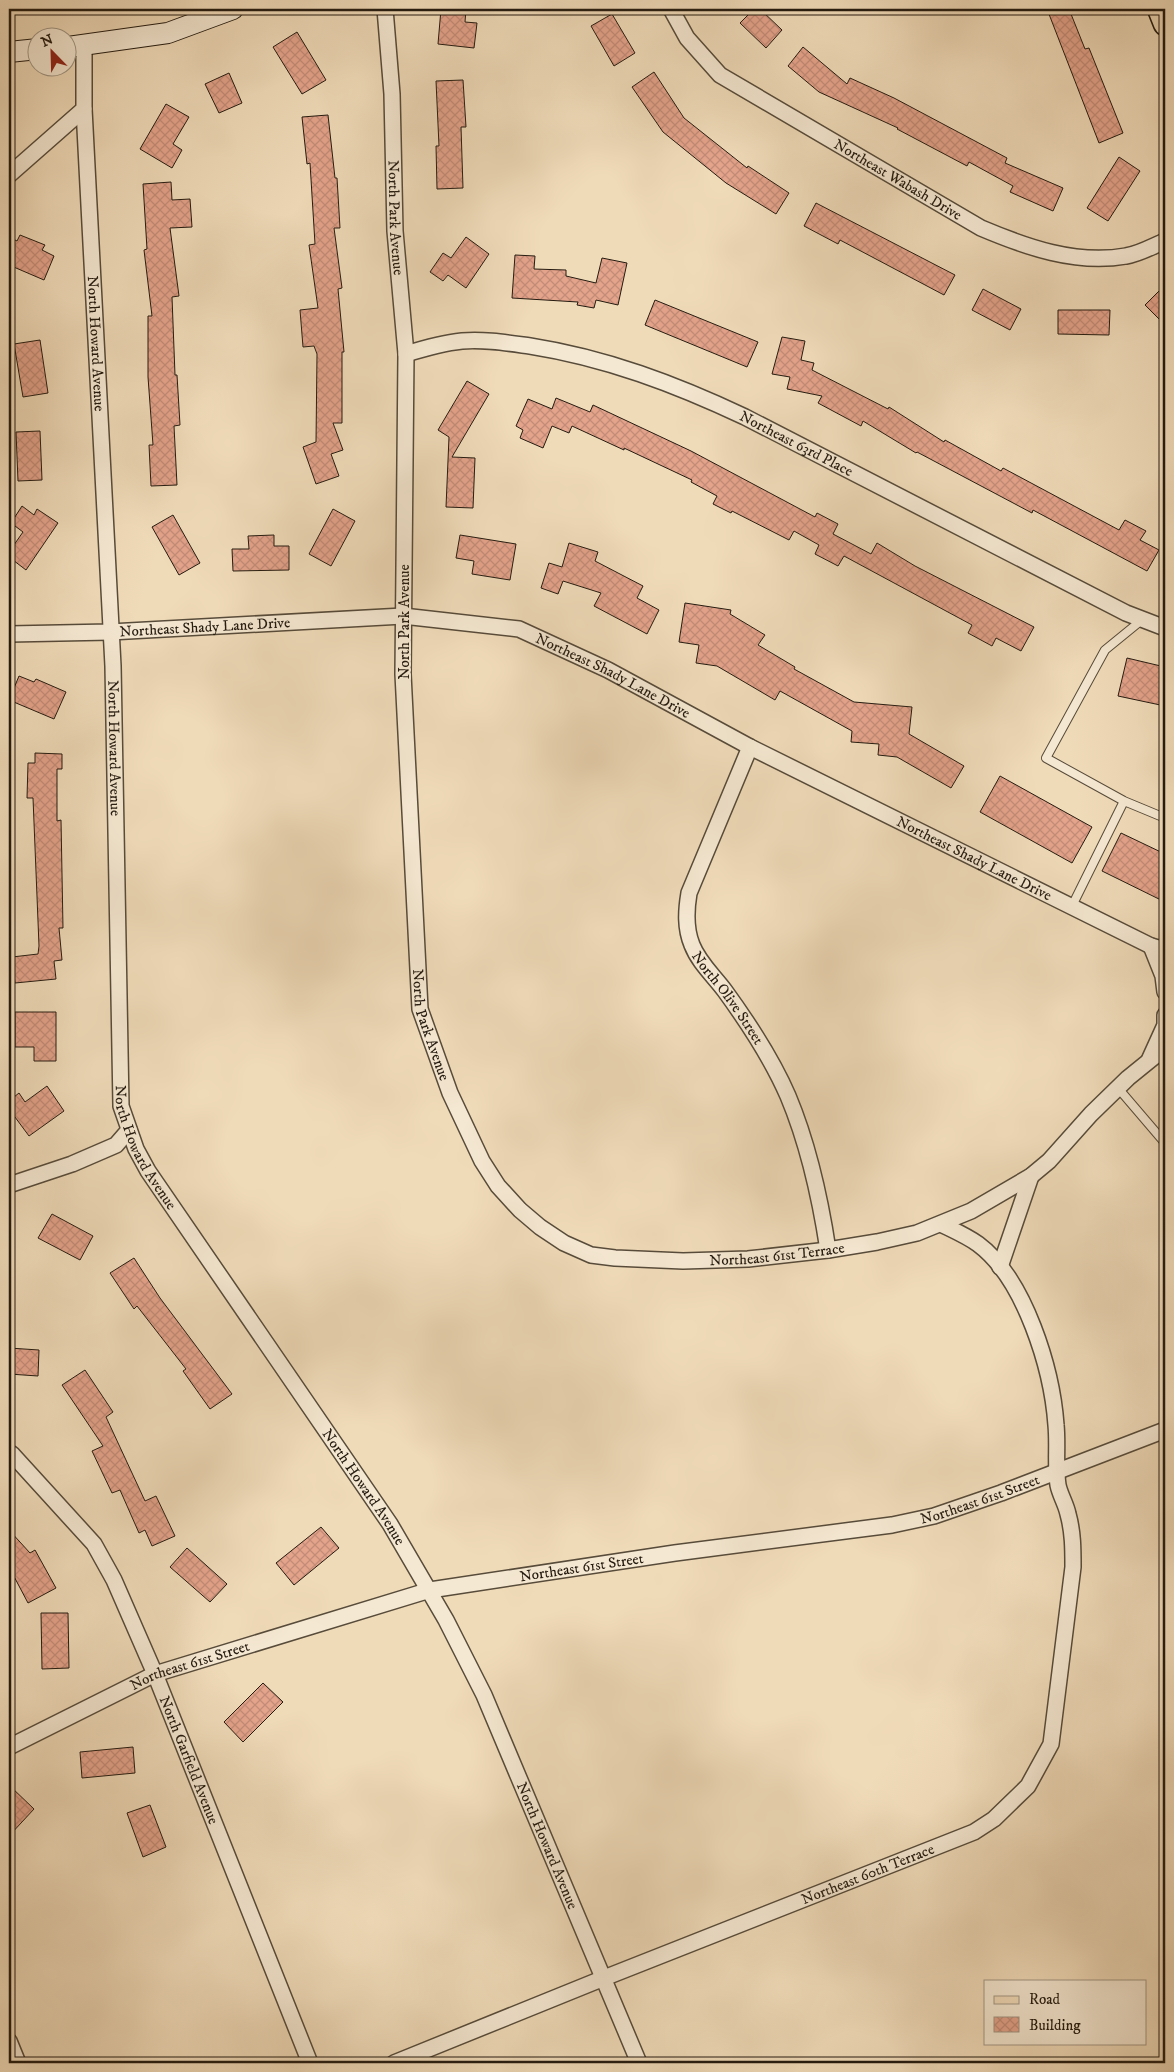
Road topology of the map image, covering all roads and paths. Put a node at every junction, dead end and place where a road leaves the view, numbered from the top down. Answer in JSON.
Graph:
{"nodes":[{"id":1,"x":233,"y":9,"type":"edge"},
{"id":2,"x":386,"y":9,"type":"edge"},
{"id":3,"x":671,"y":9,"type":"edge"},
{"id":4,"x":1159,"y":9,"type":"edge"},
{"id":5,"x":1165,"y":24,"type":"edge"},
{"id":6,"x":78,"y":46,"type":"edge"},
{"id":7,"x":28,"y":50,"type":"edge"},
{"id":8,"x":9,"y":52,"type":"edge"},
{"id":9,"x":78,"y":62,"type":"edge"},
{"id":10,"x":84,"y":109,"type":"junction"},
{"id":11,"x":9,"y":176,"type":"edge"},
{"id":12,"x":1165,"y":241,"type":"edge"},
{"id":13,"x":406,"y":354,"type":"junction"},
{"id":14,"x":404,"y":616,"type":"junction"},
{"id":15,"x":1143,"y":619,"type":"junction"},
{"id":16,"x":1165,"y":628,"type":"edge"},
{"id":17,"x":110,"y":632,"type":"junction"},
{"id":18,"x":9,"y":634,"type":"edge"},
{"id":19,"x":750,"y":747,"type":"junction"},
{"id":20,"x":1124,"y":801,"type":"junction"},
{"id":21,"x":1165,"y":818,"type":"edge"},
{"id":22,"x":1072,"y":906,"type":"junction"},
{"id":23,"x":1158,"y":948,"type":"edge"},
{"id":24,"x":1165,"y":992,"type":"edge"},
{"id":25,"x":1165,"y":1015,"type":"edge"},
{"id":26,"x":1165,"y":1048,"type":"edge"},
{"id":27,"x":1149,"y":1060,"type":"junction"},
{"id":28,"x":1118,"y":1088,"type":"junction"},
{"id":29,"x":129,"y":1130,"type":"junction"},
{"id":30,"x":1165,"y":1143,"type":"edge"},
{"id":31,"x":1031,"y":1176,"type":"junction"},
{"id":32,"x":9,"y":1185,"type":"edge"},
{"id":33,"x":520,"y":1210,"type":"joint"},
{"id":34,"x":941,"y":1224,"type":"junction"},
{"id":35,"x":828,"y":1250,"type":"junction"},
{"id":36,"x":1000,"y":1267,"type":"junction"},
{"id":37,"x":1165,"y":1430,"type":"edge"},
{"id":38,"x":12,"y":1454,"type":"dead end"},
{"id":39,"x":1057,"y":1470,"type":"junction"},
{"id":40,"x":430,"y":1590,"type":"junction"},
{"id":41,"x":155,"y":1674,"type":"junction"},
{"id":42,"x":9,"y":1747,"type":"edge"},
{"id":43,"x":604,"y":1978,"type":"junction"},
{"id":44,"x":9,"y":2041,"type":"edge"},
{"id":45,"x":18,"y":2063,"type":"edge"},
{"id":46,"x":310,"y":2063,"type":"edge"},
{"id":47,"x":394,"y":2063,"type":"edge"},
{"id":48,"x":639,"y":2063,"type":"edge"}],
"edges":[{"from":1,"to":6,"type":"street"},
{"from":2,"to":13,"type":"street","name":"North Park Avenue"},
{"from":3,"to":12,"type":"street","name":"Northeast Wabash Drive"},
{"from":4,"to":5,"type":"main road"},
{"from":7,"to":8,"type":"street"},
{"from":9,"to":10,"type":"street","name":"North Howard Avenue"},
{"from":10,"to":11,"type":"street"},
{"from":10,"to":17,"type":"street","name":"North Howard Avenue"},
{"from":13,"to":14,"type":"street","name":"North Park Avenue"},
{"from":13,"to":15,"type":"street","name":"Northeast 63rd Place"},
{"from":14,"to":17,"type":"street","name":"Northeast Shady Lane Drive"},
{"from":14,"to":19,"type":"street","name":"Northeast Shady Lane Drive"},
{"from":14,"to":33,"type":"street","name":"North Park Avenue"},
{"from":15,"to":16,"type":"street","name":"Northeast 63rd Place"},
{"from":15,"to":20,"type":"lane"},
{"from":17,"to":18,"type":"street","name":"Northeast Shady Lane Drive"},
{"from":17,"to":29,"type":"street","name":"North Howard Avenue"},
{"from":19,"to":22,"type":"street","name":"Northeast Shady Lane Drive"},
{"from":19,"to":35,"type":"street","name":"North Olive Street"},
{"from":20,"to":21,"type":"lane"},
{"from":20,"to":22,"type":"lane"},
{"from":22,"to":23,"type":"street","name":"Northeast Shady Lane Drive"},
{"from":23,"to":24,"type":"street"},
{"from":25,"to":27,"type":"street","name":"Northeast 61st Terrace"},
{"from":26,"to":27,"type":"street","name":"Northeast 61st Terrace"},
{"from":27,"to":28,"type":"street","name":"Northeast 61st Terrace"},
{"from":28,"to":30,"type":"lane"},
{"from":28,"to":31,"type":"street","name":"Northeast 61st Terrace"},
{"from":29,"to":32,"type":"street"},
{"from":29,"to":40,"type":"street","name":"North Howard Avenue"},
{"from":31,"to":34,"type":"street","name":"Northeast 61st Terrace"},
{"from":31,"to":36,"type":"street"},
{"from":33,"to":35,"type":"street","name":"Northeast 61st Terrace"},
{"from":34,"to":35,"type":"street","name":"Northeast 61st Terrace"},
{"from":34,"to":36,"type":"street"},
{"from":36,"to":39,"type":"street"},
{"from":37,"to":39,"type":"street","name":"Northeast 61st Street"},
{"from":38,"to":41,"type":"street","name":"North Garfield Avenue"},
{"from":39,"to":40,"type":"street","name":"Northeast 61st Street"},
{"from":39,"to":43,"type":"street","name":"Northeast 60th Terrace"},
{"from":40,"to":41,"type":"street","name":"Northeast 61st Street"},
{"from":40,"to":43,"type":"street","name":"North Howard Avenue"},
{"from":41,"to":42,"type":"street","name":"Northeast 61st Street"},
{"from":41,"to":46,"type":"street","name":"North Garfield Avenue"},
{"from":43,"to":47,"type":"street","name":"Northeast 60th Terrace"},
{"from":43,"to":48,"type":"street","name":"North Howard Avenue"},
{"from":44,"to":45,"type":"street"}]}
